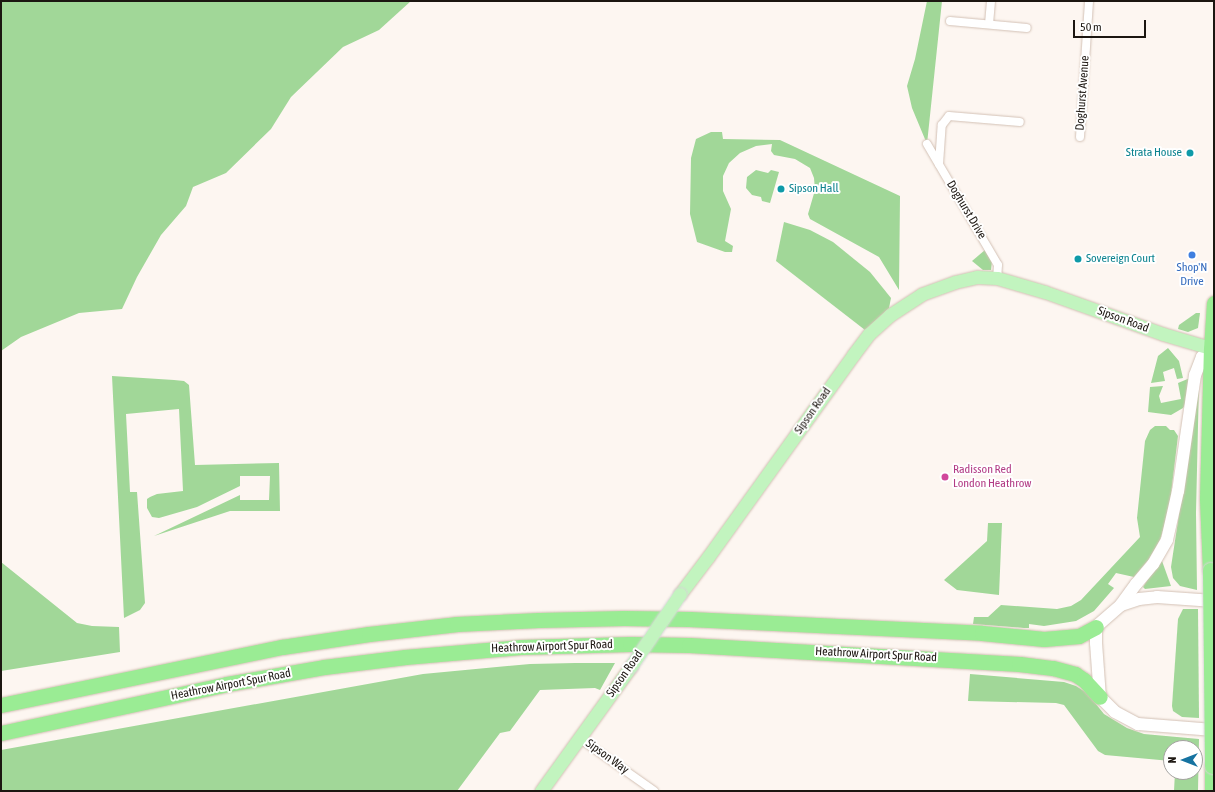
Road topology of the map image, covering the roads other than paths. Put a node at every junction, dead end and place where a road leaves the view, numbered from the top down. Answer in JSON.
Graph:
{"nodes":[{"id":1,"x":991,"y":1,"type":"edge"},
{"id":2,"x":1089,"y":1,"type":"edge"},
{"id":3,"x":950,"y":21,"type":"dead end"},
{"id":4,"x":989,"y":24,"type":"junction"},
{"id":5,"x":1026,"y":28,"type":"dead end"},
{"id":6,"x":1020,"y":122,"type":"dead end"},
{"id":7,"x":1080,"y":137,"type":"dead end"},
{"id":8,"x":927,"y":144,"type":"dead end"},
{"id":9,"x":939,"y":165,"type":"junction"},
{"id":10,"x":997,"y":278,"type":"junction"},
{"id":11,"x":1214,"y":303,"type":"edge"},
{"id":12,"x":1212,"y":349,"type":"edge"},
{"id":13,"x":1214,"y":600,"type":"edge"},
{"id":14,"x":1121,"y":605,"type":"junction"},
{"id":15,"x":1096,"y":627,"type":"junction"},
{"id":16,"x":1100,"y":697,"type":"junction"},
{"id":17,"x":1,"y":704,"type":"edge"},
{"id":18,"x":1214,"y":730,"type":"edge"},
{"id":19,"x":1,"y":733,"type":"edge"},
{"id":20,"x":579,"y":738,"type":"junction"},
{"id":21,"x":541,"y":791,"type":"edge"},
{"id":22,"x":654,"y":791,"type":"edge"},
{"id":23,"x":1212,"y":791,"type":"edge"}],
"edges":[{"from":1,"to":4,"type":"street"},
{"from":2,"to":7,"type":"street","name":"Doghurst Avenue"},
{"from":3,"to":4,"type":"street"},
{"from":4,"to":5,"type":"street"},
{"from":6,"to":9,"type":"street"},
{"from":8,"to":9,"type":"street","name":"Doghurst Drive"},
{"from":9,"to":10,"type":"street","name":"Doghurst Drive"},
{"from":10,"to":12,"type":"main road","name":"Sipson Road"},
{"from":10,"to":20,"type":"main road","name":"Sipson Road","bridge":true},
{"from":11,"to":12,"type":"highway"},
{"from":12,"to":14,"type":"street"},
{"from":12,"to":23,"type":"highway","bridge":true},
{"from":13,"to":14,"type":"street"},
{"from":14,"to":15,"type":"street"},
{"from":15,"to":16,"type":"street"},
{"from":15,"to":17,"type":"highway"},
{"from":16,"to":18,"type":"street"},
{"from":16,"to":19,"type":"highway","name":"Heathrow Airport Spur Road"},
{"from":20,"to":21,"type":"main road","name":"Sipson Road"},
{"from":20,"to":22,"type":"street","name":"Sipson Way"}]}
